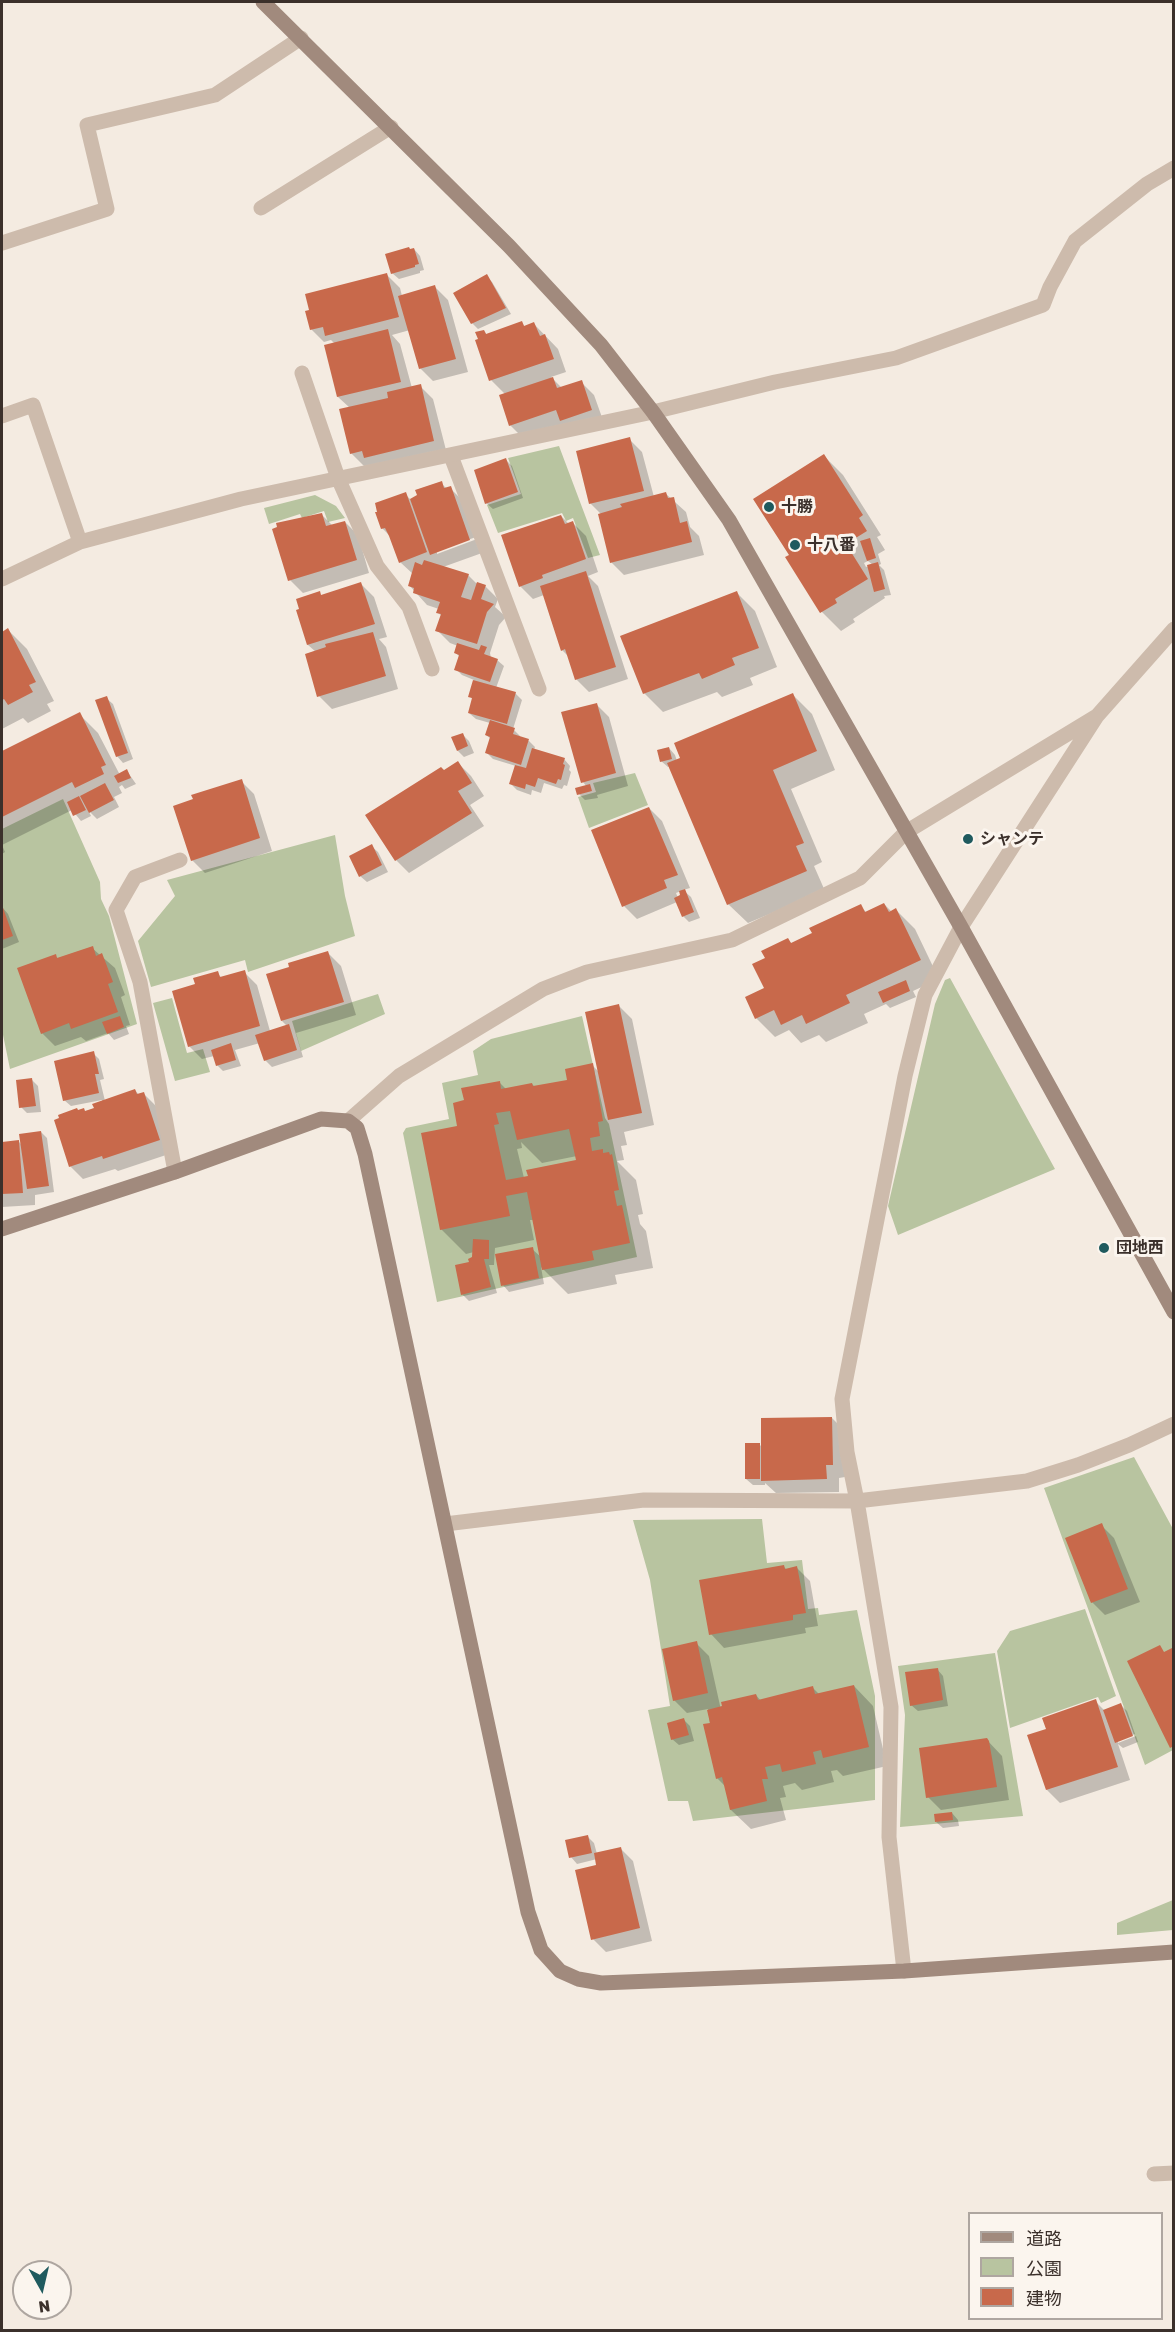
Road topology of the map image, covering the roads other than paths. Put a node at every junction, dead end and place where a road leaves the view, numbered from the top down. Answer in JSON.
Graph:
{"nodes":[{"id":1,"x":263,"y":2,"type":"edge"},
{"id":2,"x":301,"y":38,"type":"junction"},
{"id":3,"x":391,"y":128,"type":"junction"},
{"id":4,"x":1173,"y":168,"type":"edge"},
{"id":5,"x":261,"y":208,"type":"dead end"},
{"id":6,"x":2,"y":243,"type":"edge"},
{"id":7,"x":302,"y":373,"type":"dead end"},
{"id":8,"x":653,"y":412,"type":"junction"},
{"id":9,"x":2,"y":416,"type":"edge"},
{"id":10,"x":451,"y":456,"type":"junction"},
{"id":11,"x":338,"y":478,"type":"junction"},
{"id":12,"x":80,"y":542,"type":"junction"},
{"id":13,"x":2,"y":579,"type":"edge"},
{"id":14,"x":1173,"y":629,"type":"edge"},
{"id":15,"x":432,"y":669,"type":"dead end"},
{"id":16,"x":539,"y":689,"type":"dead end"},
{"id":17,"x":1097,"y":716,"type":"junction"},
{"id":18,"x":906,"y":832,"type":"junction"},
{"id":19,"x":180,"y":860,"type":"dead end"},
{"id":20,"x":961,"y":927,"type":"junction"},
{"id":21,"x":348,"y":1121,"type":"junction"},
{"id":22,"x":175,"y":1172,"type":"junction"},
{"id":23,"x":2,"y":1229,"type":"edge"},
{"id":24,"x":1173,"y":1312,"type":"edge"},
{"id":25,"x":1173,"y":1424,"type":"edge"},
{"id":26,"x":857,"y":1501,"type":"junction"},
{"id":27,"x":445,"y":1524,"type":"junction"},
{"id":28,"x":1173,"y":1952,"type":"edge"},
{"id":29,"x":904,"y":1971,"type":"junction"},
{"id":30,"x":1173,"y":2173,"type":"edge"},
{"id":31,"x":1154,"y":2174,"type":"dead end"}],
"edges":[{"from":1,"to":2,"type":"street"},
{"from":2,"to":3,"type":"street"},
{"from":2,"to":6,"type":"street"},
{"from":3,"to":5,"type":"street"},
{"from":3,"to":8,"type":"street"},
{"from":4,"to":8,"type":"street"},
{"from":7,"to":11,"type":"street"},
{"from":8,"to":10,"type":"street"},
{"from":8,"to":18,"type":"street"},
{"from":9,"to":12,"type":"street"},
{"from":10,"to":11,"type":"street"},
{"from":10,"to":16,"type":"street"},
{"from":11,"to":12,"type":"street"},
{"from":11,"to":15,"type":"street"},
{"from":12,"to":13,"type":"street"},
{"from":14,"to":17,"type":"street"},
{"from":17,"to":18,"type":"street"},
{"from":17,"to":20,"type":"street"},
{"from":18,"to":20,"type":"street"},
{"from":18,"to":21,"type":"street"},
{"from":19,"to":22,"type":"street"},
{"from":20,"to":24,"type":"street"},
{"from":20,"to":26,"type":"street"},
{"from":21,"to":22,"type":"street"},
{"from":21,"to":27,"type":"street"},
{"from":22,"to":23,"type":"street"},
{"from":25,"to":26,"type":"street"},
{"from":26,"to":27,"type":"street"},
{"from":26,"to":29,"type":"street"},
{"from":27,"to":29,"type":"street"},
{"from":28,"to":29,"type":"street"},
{"from":30,"to":31,"type":"street"}]}
